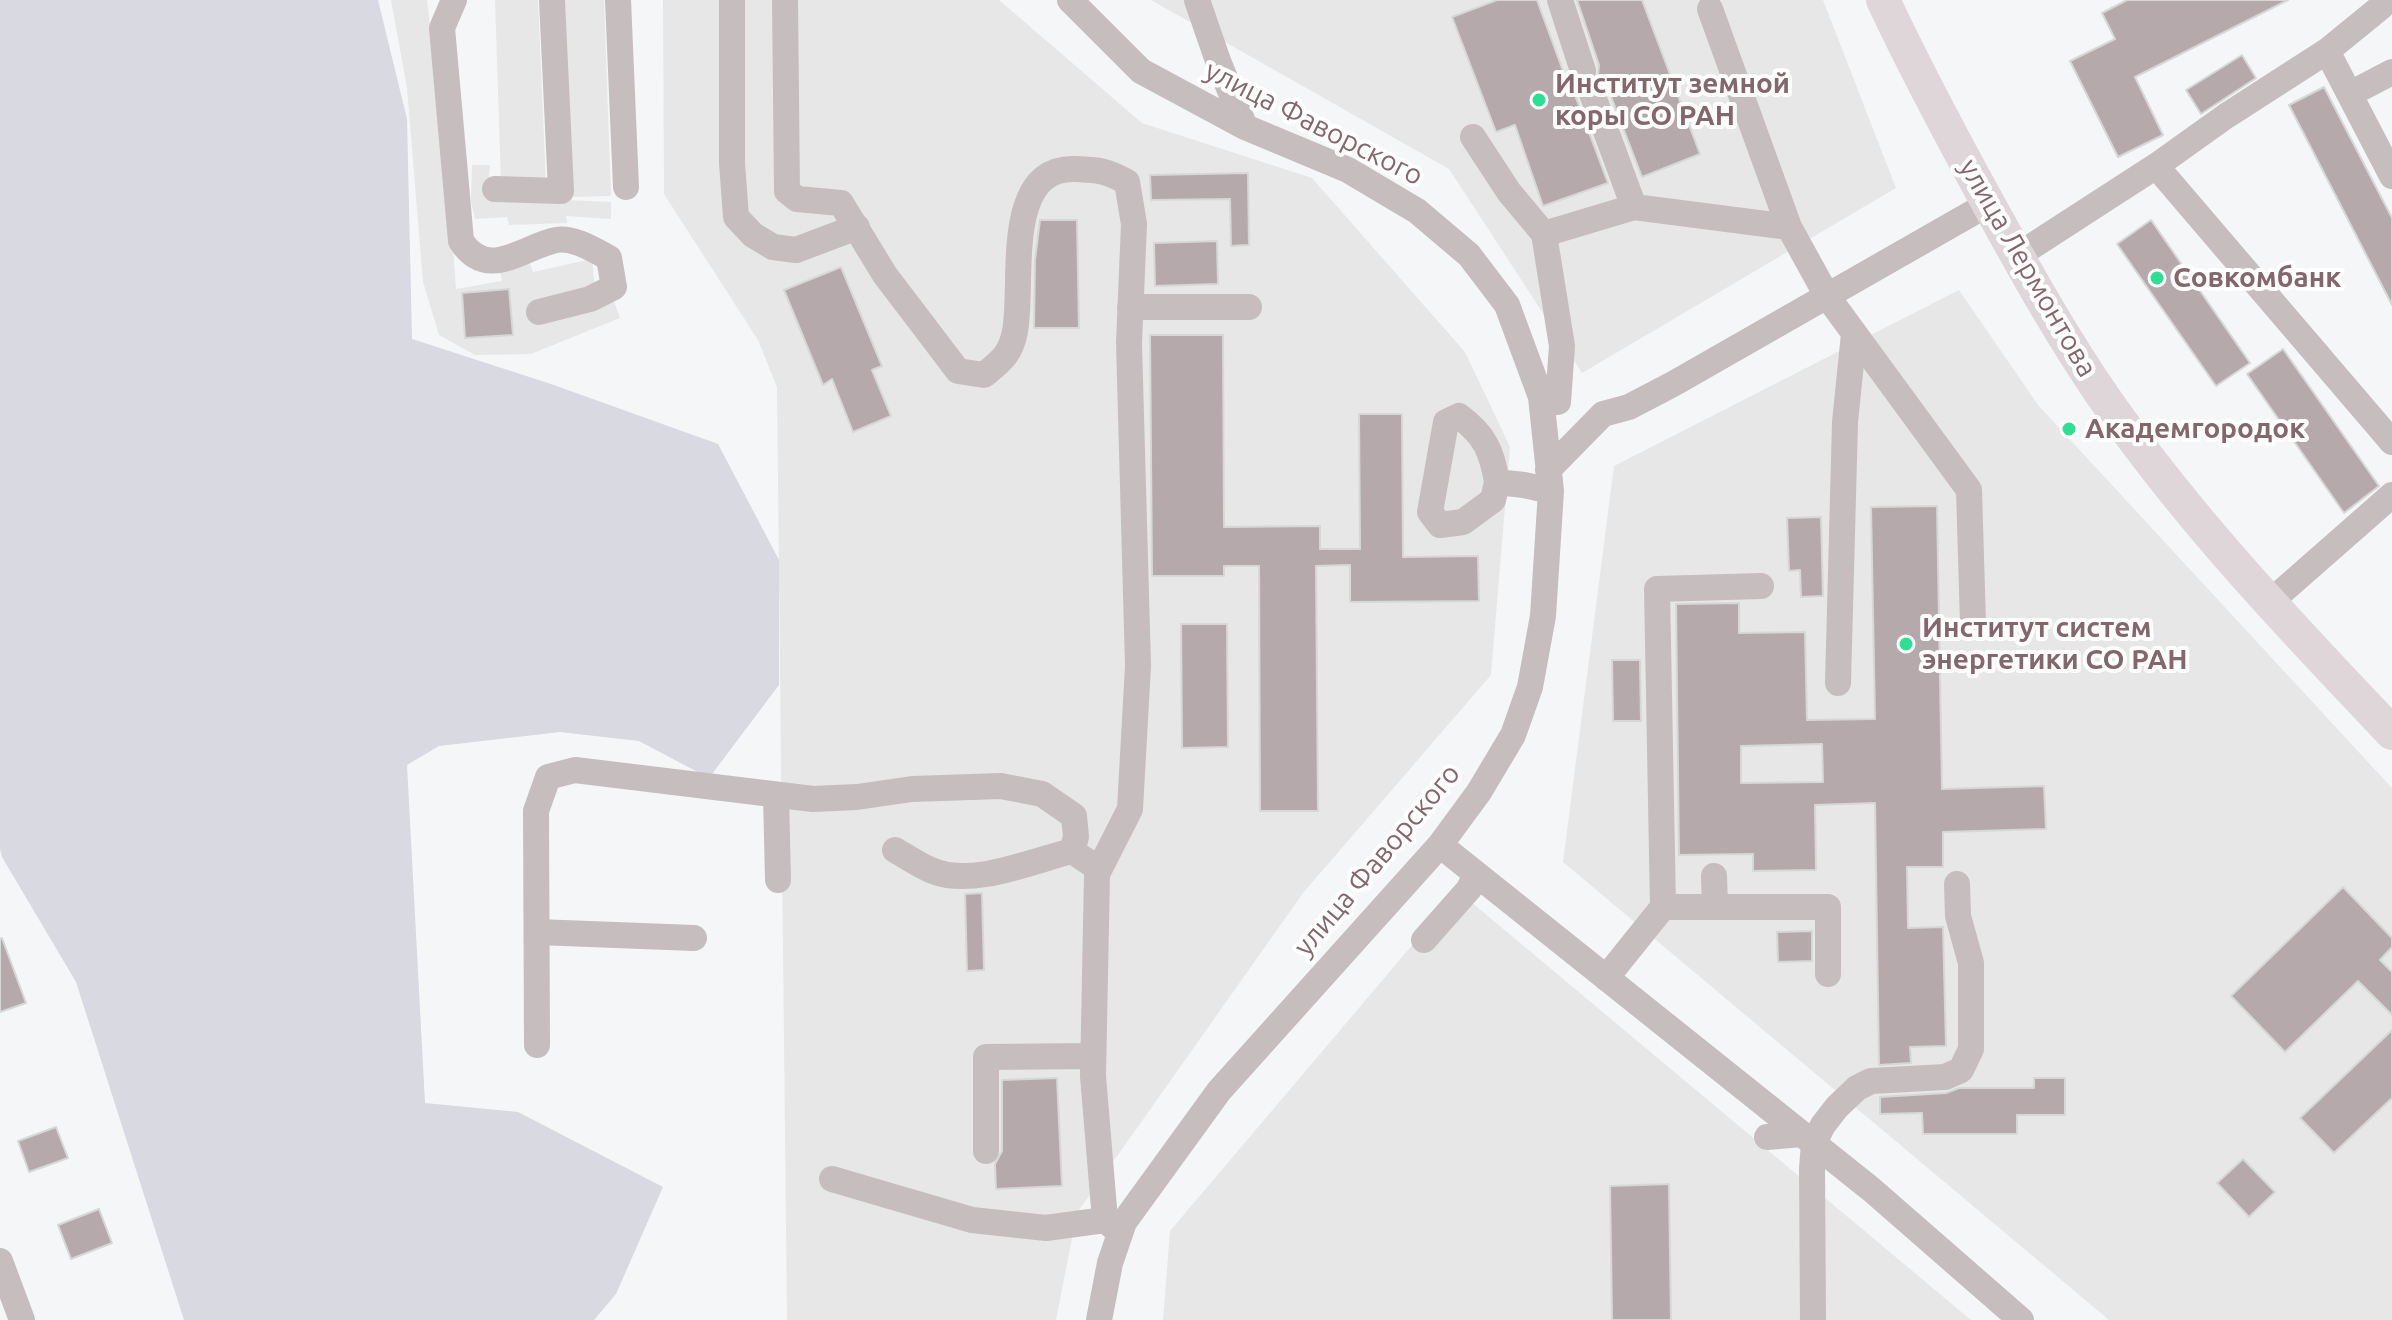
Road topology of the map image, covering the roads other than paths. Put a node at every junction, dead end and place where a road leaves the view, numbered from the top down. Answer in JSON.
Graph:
{"nodes":[{"id":1,"x":437,"y":0,"type":"edge"},
{"id":2,"x":454,"y":0,"type":"edge"},
{"id":3,"x":552,"y":0,"type":"edge"},
{"id":4,"x":618,"y":0,"type":"edge"},
{"id":5,"x":732,"y":0,"type":"edge"},
{"id":6,"x":785,"y":0,"type":"edge"},
{"id":7,"x":1070,"y":0,"type":"edge"},
{"id":8,"x":1197,"y":0,"type":"edge"},
{"id":9,"x":1560,"y":0,"type":"edge"},
{"id":10,"x":1883,"y":0,"type":"edge"},
{"id":11,"x":1710,"y":9,"type":"dead end"},
{"id":12,"x":2386,"y":12,"type":"edge"},
{"id":13,"x":442,"y":28,"type":"junction"},
{"id":14,"x":2327,"y":51,"type":"junction"},
{"id":15,"x":2392,"y":72,"type":"edge"},
{"id":16,"x":2350,"y":94,"type":"junction"},
{"id":17,"x":1245,"y":127,"type":"junction"},
{"id":18,"x":1473,"y":137,"type":"dead end"},
{"id":19,"x":2156,"y":166,"type":"junction"},
{"id":20,"x":2392,"y":176,"type":"edge"},
{"id":21,"x":626,"y":187,"type":"dead end"},
{"id":22,"x":495,"y":189,"type":"dead end"},
{"id":23,"x":1988,"y":204,"type":"junction"},
{"id":24,"x":1634,"y":207,"type":"junction"},
{"id":25,"x":857,"y":227,"type":"junction"},
{"id":26,"x":1789,"y":227,"type":"junction"},
{"id":27,"x":1544,"y":234,"type":"junction"},
{"id":28,"x":2017,"y":256,"type":"junction"},
{"id":29,"x":1827,"y":296,"type":"junction"},
{"id":30,"x":1130,"y":307,"type":"junction"},
{"id":31,"x":1249,"y":307,"type":"dead end"},
{"id":32,"x":539,"y":312,"type":"dead end"},
{"id":33,"x":1854,"y":334,"type":"junction"},
{"id":34,"x":1550,"y":399,"type":"junction"},
{"id":35,"x":1603,"y":414,"type":"junction"},
{"id":36,"x":2392,"y":442,"type":"edge"},
{"id":37,"x":1549,"y":480,"type":"junction"},
{"id":38,"x":1497,"y":482,"type":"dead end"},
{"id":39,"x":2392,"y":495,"type":"edge"},
{"id":40,"x":1761,"y":586,"type":"dead end"},
{"id":41,"x":2269,"y":603,"type":"junction"},
{"id":42,"x":1973,"y":624,"type":"dead end"},
{"id":43,"x":1838,"y":683,"type":"dead end"},
{"id":44,"x":2392,"y":733,"type":"edge"},
{"id":45,"x":776,"y":795,"type":"junction"},
{"id":46,"x":1440,"y":845,"type":"junction"},
{"id":47,"x":895,"y":850,"type":"dead end"},
{"id":48,"x":1072,"y":851,"type":"junction"},
{"id":49,"x":1099,"y":869,"type":"junction"},
{"id":50,"x":1476,"y":874,"type":"junction"},
{"id":51,"x":1714,"y":876,"type":"dead end"},
{"id":52,"x":778,"y":880,"type":"dead end"},
{"id":53,"x":1957,"y":884,"type":"dead end"},
{"id":54,"x":1663,"y":907,"type":"junction"},
{"id":55,"x":1715,"y":907,"type":"junction"},
{"id":56,"x":537,"y":932,"type":"junction"},
{"id":57,"x":694,"y":938,"type":"dead end"},
{"id":58,"x":1424,"y":940,"type":"dead end"},
{"id":59,"x":1828,"y":974,"type":"dead end"},
{"id":60,"x":1606,"y":978,"type":"junction"},
{"id":61,"x":537,"y":1045,"type":"dead end"},
{"id":62,"x":1093,"y":1056,"type":"junction"},
{"id":63,"x":1767,"y":1137,"type":"dead end"},
{"id":64,"x":1808,"y":1139,"type":"junction"},
{"id":65,"x":986,"y":1151,"type":"dead end"},
{"id":66,"x":832,"y":1179,"type":"dead end"},
{"id":67,"x":1112,"y":1226,"type":"junction"},
{"id":68,"x":0,"y":1261,"type":"edge"},
{"id":69,"x":22,"y":1320,"type":"edge"},
{"id":70,"x":1099,"y":1320,"type":"edge"},
{"id":71,"x":1813,"y":1320,"type":"edge"},
{"id":72,"x":2021,"y":1320,"type":"edge"}],
"edges":[{"from":1,"to":13,"type":"street"},
{"from":2,"to":13,"type":"street"},
{"from":3,"to":22,"type":"street"},
{"from":4,"to":21,"type":"street"},
{"from":5,"to":25,"type":"street"},
{"from":6,"to":25,"type":"street"},
{"from":7,"to":17,"type":"street","name":"улица Фаворского"},
{"from":8,"to":17,"type":"street"},
{"from":9,"to":24,"type":"street"},
{"from":10,"to":23,"type":"main road","name":"улица Лермонтова"},
{"from":11,"to":26,"type":"street"},
{"from":12,"to":14,"type":"street"},
{"from":13,"to":32,"type":"street"},
{"from":14,"to":16,"type":"street"},
{"from":14,"to":19,"type":"street"},
{"from":15,"to":16,"type":"street"},
{"from":16,"to":20,"type":"street"},
{"from":17,"to":34,"type":"street","name":"улица Фаворского"},
{"from":18,"to":27,"type":"street"},
{"from":19,"to":28,"type":"street"},
{"from":19,"to":36,"type":"street"},
{"from":23,"to":28,"type":"main road","name":"улица Лермонтова"},
{"from":23,"to":29,"type":"street"},
{"from":24,"to":26,"type":"street"},
{"from":24,"to":27,"type":"street"},
{"from":25,"to":30,"type":"street"},
{"from":26,"to":29,"type":"street"},
{"from":27,"to":34,"type":"street"},
{"from":28,"to":41,"type":"main road","name":"улица Лермонтова"},
{"from":29,"to":33,"type":"street"},
{"from":29,"to":35,"type":"street"},
{"from":30,"to":31,"type":"street"},
{"from":30,"to":49,"type":"street"},
{"from":33,"to":42,"type":"street"},
{"from":33,"to":43,"type":"street"},
{"from":34,"to":35,"type":"street"},
{"from":34,"to":37,"type":"street","name":"улица Фаворского"},
{"from":35,"to":37,"type":"street"},
{"from":37,"to":38,"type":"street"},
{"from":37,"to":46,"type":"street","name":"улица Фаворского"},
{"from":39,"to":41,"type":"street"},
{"from":40,"to":54,"type":"street"},
{"from":41,"to":44,"type":"main road","name":"улица Лермонтова"},
{"from":45,"to":48,"type":"street"},
{"from":45,"to":52,"type":"street"},
{"from":45,"to":56,"type":"street"},
{"from":46,"to":50,"type":"street"},
{"from":46,"to":67,"type":"street","name":"улица Фаворского"},
{"from":47,"to":48,"type":"street"},
{"from":48,"to":49,"type":"street"},
{"from":49,"to":62,"type":"street"},
{"from":50,"to":58,"type":"street"},
{"from":50,"to":60,"type":"street"},
{"from":51,"to":55,"type":"street"},
{"from":53,"to":64,"type":"street"},
{"from":54,"to":55,"type":"street"},
{"from":54,"to":60,"type":"street"},
{"from":55,"to":59,"type":"street"},
{"from":56,"to":57,"type":"street"},
{"from":56,"to":61,"type":"street"},
{"from":60,"to":64,"type":"street"},
{"from":62,"to":65,"type":"street"},
{"from":62,"to":67,"type":"street"},
{"from":63,"to":64,"type":"street"},
{"from":64,"to":71,"type":"street"},
{"from":64,"to":72,"type":"street"},
{"from":66,"to":67,"type":"street"},
{"from":67,"to":70,"type":"street","name":"улица Фаворского"},
{"from":68,"to":69,"type":"street"}]}
